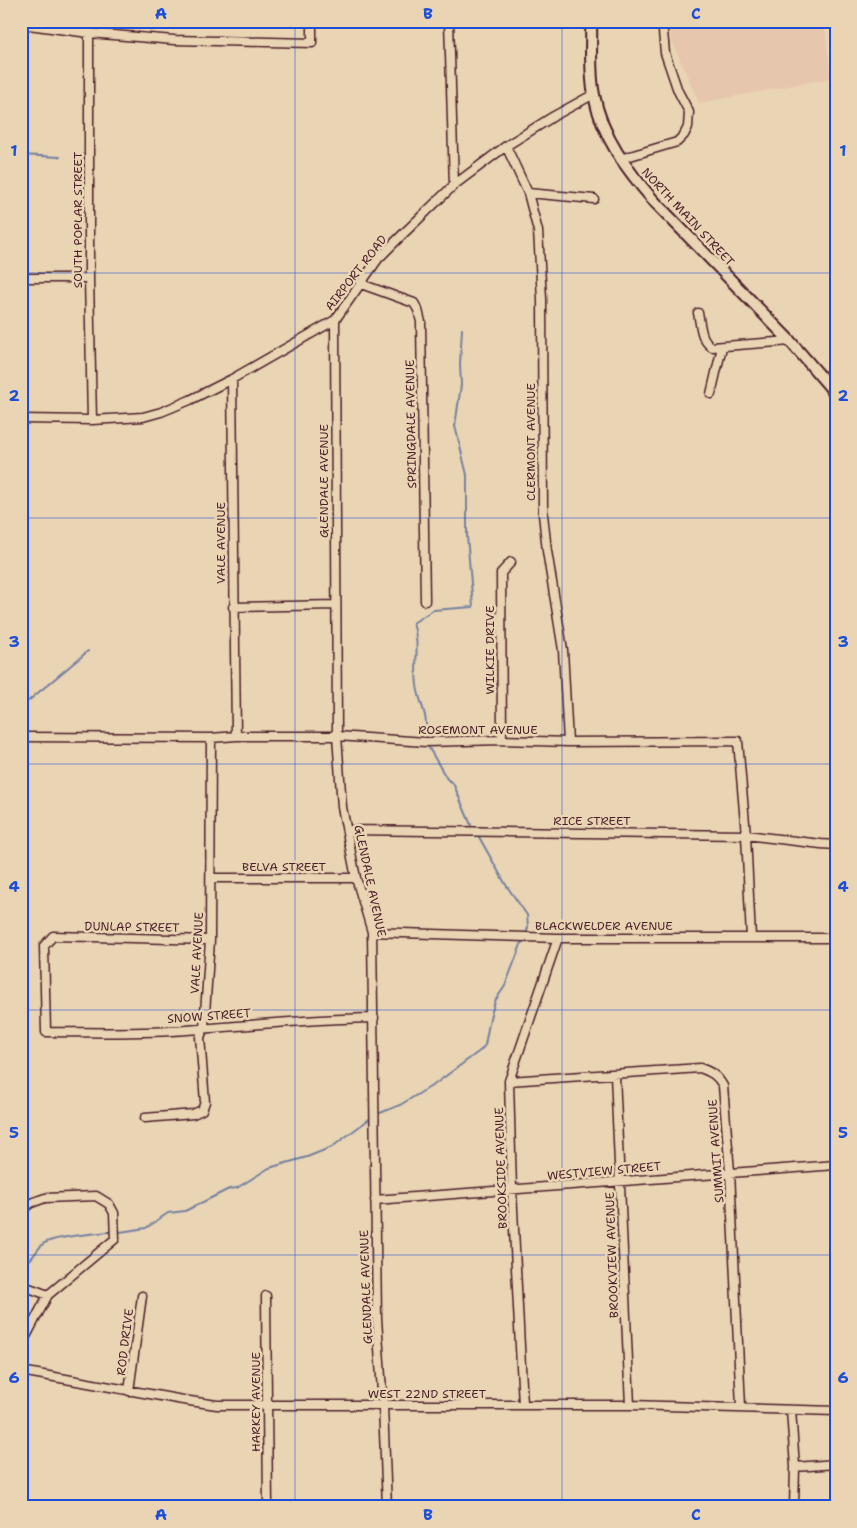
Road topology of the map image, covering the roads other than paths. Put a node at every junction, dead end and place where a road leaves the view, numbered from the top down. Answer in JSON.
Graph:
{"nodes":[{"id":1,"x":89,"y":21,"type":"edge"},
{"id":2,"x":312,"y":21,"type":"edge"},
{"id":3,"x":449,"y":21,"type":"edge"},
{"id":4,"x":592,"y":21,"type":"edge"},
{"id":5,"x":662,"y":21,"type":"edge"},
{"id":6,"x":21,"y":24,"type":"edge"},
{"id":7,"x":89,"y":33,"type":"junction"},
{"id":8,"x":594,"y":94,"type":"junction"},
{"id":9,"x":506,"y":146,"type":"junction"},
{"id":10,"x":620,"y":159,"type":"junction"},
{"id":11,"x":454,"y":186,"type":"junction"},
{"id":12,"x":528,"y":193,"type":"junction"},
{"id":13,"x":594,"y":199,"type":"dead end"},
{"id":14,"x":21,"y":278,"type":"edge"},
{"id":15,"x":89,"y":278,"type":"junction"},
{"id":16,"x":361,"y":284,"type":"junction"},
{"id":17,"x":698,"y":313,"type":"dead end"},
{"id":18,"x":334,"y":320,"type":"junction"},
{"id":19,"x":790,"y":341,"type":"junction"},
{"id":20,"x":722,"y":347,"type":"junction"},
{"id":21,"x":232,"y":379,"type":"junction"},
{"id":22,"x":711,"y":394,"type":"dead end"},
{"id":23,"x":836,"y":396,"type":"edge"},
{"id":24,"x":21,"y":419,"type":"edge"},
{"id":25,"x":92,"y":420,"type":"junction"},
{"id":26,"x":510,"y":562,"type":"dead end"},
{"id":27,"x":425,"y":601,"type":"dead end"},
{"id":28,"x":336,"y":604,"type":"junction"},
{"id":29,"x":233,"y":607,"type":"junction"},
{"id":30,"x":236,"y":736,"type":"junction"},
{"id":31,"x":337,"y":736,"type":"junction"},
{"id":32,"x":21,"y":737,"type":"edge"},
{"id":33,"x":210,"y":738,"type":"junction"},
{"id":34,"x":502,"y":740,"type":"junction"},
{"id":35,"x":568,"y":742,"type":"junction"},
{"id":36,"x":347,"y":830,"type":"junction"},
{"id":37,"x":746,"y":835,"type":"junction"},
{"id":38,"x":836,"y":845,"type":"edge"},
{"id":39,"x":211,"y":878,"type":"junction"},
{"id":40,"x":356,"y":878,"type":"junction"},
{"id":41,"x":372,"y":932,"type":"junction"},
{"id":42,"x":558,"y":938,"type":"junction"},
{"id":43,"x":751,"y":938,"type":"junction"},
{"id":44,"x":836,"y":938,"type":"edge"},
{"id":45,"x":210,"y":940,"type":"junction"},
{"id":46,"x":374,"y":1018,"type":"junction"},
{"id":47,"x":204,"y":1028,"type":"junction"},
{"id":48,"x":46,"y":1032,"type":"joint"},
{"id":49,"x":615,"y":1075,"type":"junction"},
{"id":50,"x":509,"y":1081,"type":"junction"},
{"id":51,"x":145,"y":1118,"type":"dead end"},
{"id":52,"x":836,"y":1165,"type":"edge"},
{"id":53,"x":730,"y":1172,"type":"junction"},
{"id":54,"x":620,"y":1181,"type":"junction"},
{"id":55,"x":512,"y":1190,"type":"junction"},
{"id":56,"x":375,"y":1200,"type":"junction"},
{"id":57,"x":21,"y":1211,"type":"edge"},
{"id":58,"x":21,"y":1285,"type":"edge"},
{"id":59,"x":48,"y":1295,"type":"junction"},
{"id":60,"x":142,"y":1296,"type":"dead end"},
{"id":61,"x":266,"y":1296,"type":"dead end"},
{"id":62,"x":21,"y":1346,"type":"edge"},
{"id":63,"x":21,"y":1371,"type":"edge"},
{"id":64,"x":130,"y":1391,"type":"junction"},
{"id":65,"x":267,"y":1405,"type":"junction"},
{"id":66,"x":523,"y":1405,"type":"junction"},
{"id":67,"x":630,"y":1405,"type":"junction"},
{"id":68,"x":383,"y":1406,"type":"junction"},
{"id":69,"x":741,"y":1407,"type":"junction"},
{"id":70,"x":791,"y":1410,"type":"junction"},
{"id":71,"x":836,"y":1411,"type":"edge"},
{"id":72,"x":836,"y":1464,"type":"edge"},
{"id":73,"x":795,"y":1466,"type":"junction"},
{"id":74,"x":268,"y":1507,"type":"edge"},
{"id":75,"x":387,"y":1507,"type":"edge"},
{"id":76,"x":794,"y":1507,"type":"edge"}],
"edges":[{"from":1,"to":7,"type":"street","name":"SOUTH POPLAR STREET"},
{"from":2,"to":7,"type":"street"},
{"from":3,"to":11,"type":"street"},
{"from":4,"to":8,"type":"main road","name":"NORTH MAIN STREET"},
{"from":5,"to":10,"type":"street"},
{"from":6,"to":7,"type":"street"},
{"from":7,"to":15,"type":"street","name":"SOUTH POPLAR STREET"},
{"from":8,"to":9,"type":"street","name":"AIRPORT ROAD"},
{"from":8,"to":10,"type":"main road","name":"NORTH MAIN STREET"},
{"from":9,"to":11,"type":"street","name":"AIRPORT ROAD"},
{"from":9,"to":12,"type":"street","name":"CLERMONT AVENUE"},
{"from":10,"to":19,"type":"main road","name":"NORTH MAIN STREET"},
{"from":11,"to":16,"type":"street","name":"AIRPORT ROAD"},
{"from":12,"to":13,"type":"street"},
{"from":12,"to":35,"type":"street","name":"CLERMONT AVENUE"},
{"from":14,"to":15,"type":"street"},
{"from":15,"to":25,"type":"street","name":"SOUTH POPLAR STREET"},
{"from":16,"to":18,"type":"street","name":"AIRPORT ROAD"},
{"from":16,"to":27,"type":"street","name":"SPRINGDALE AVENUE"},
{"from":17,"to":20,"type":"street"},
{"from":18,"to":21,"type":"street","name":"AIRPORT ROAD"},
{"from":18,"to":28,"type":"street","name":"GLENDALE AVENUE"},
{"from":19,"to":20,"type":"street"},
{"from":19,"to":23,"type":"main road","name":"NORTH MAIN STREET"},
{"from":20,"to":22,"type":"street"},
{"from":21,"to":25,"type":"street","name":"AIRPORT ROAD"},
{"from":21,"to":29,"type":"street","name":"VALE AVENUE"},
{"from":24,"to":25,"type":"street","name":"AIRPORT ROAD"},
{"from":26,"to":34,"type":"street","name":"WILKIE DRIVE"},
{"from":28,"to":29,"type":"street"},
{"from":28,"to":31,"type":"street","name":"GLENDALE AVENUE"},
{"from":29,"to":30,"type":"street","name":"VALE AVENUE"},
{"from":30,"to":31,"type":"street","name":"ROSEMONT AVENUE"},
{"from":30,"to":33,"type":"street","name":"ROSEMONT AVENUE"},
{"from":31,"to":34,"type":"street","name":"ROSEMONT AVENUE"},
{"from":31,"to":36,"type":"street","name":"GLENDALE AVENUE"},
{"from":32,"to":33,"type":"street","name":"ROSEMONT AVENUE"},
{"from":33,"to":39,"type":"street","name":"VALE AVENUE"},
{"from":34,"to":35,"type":"street","name":"ROSEMONT AVENUE"},
{"from":35,"to":37,"type":"street","name":"ROSEMONT AVENUE"},
{"from":36,"to":37,"type":"street","name":"RICE STREET"},
{"from":36,"to":40,"type":"street","name":"GLENDALE AVENUE"},
{"from":37,"to":38,"type":"street","name":"RICE STREET"},
{"from":37,"to":43,"type":"street","name":"ROSEMONT AVENUE"},
{"from":39,"to":40,"type":"street","name":"BELVA STREET"},
{"from":39,"to":45,"type":"street","name":"VALE AVENUE"},
{"from":40,"to":41,"type":"street","name":"GLENDALE AVENUE"},
{"from":41,"to":42,"type":"street","name":"BLACKWELDER AVENUE"},
{"from":41,"to":46,"type":"street","name":"GLENDALE AVENUE"},
{"from":42,"to":43,"type":"street","name":"BLACKWELDER AVENUE"},
{"from":42,"to":50,"type":"street","name":"BROOKSIDE AVENUE"},
{"from":43,"to":44,"type":"street","name":"BLACKWELDER AVENUE"},
{"from":45,"to":47,"type":"street","name":"VALE AVENUE"},
{"from":45,"to":48,"type":"street","name":"DUNLAP STREET"},
{"from":46,"to":47,"type":"street","name":"SNOW STREET"},
{"from":46,"to":56,"type":"street","name":"GLENDALE AVENUE"},
{"from":47,"to":48,"type":"street","name":"SNOW STREET"},
{"from":47,"to":51,"type":"street","name":"VALE AVENUE"},
{"from":49,"to":50,"type":"street","name":"SUMMIT AVENUE"},
{"from":49,"to":53,"type":"street","name":"SUMMIT AVENUE"},
{"from":49,"to":54,"type":"street","name":"BROOKVIEW AVENUE"},
{"from":50,"to":55,"type":"street","name":"BROOKSIDE AVENUE"},
{"from":52,"to":53,"type":"street","name":"WESTVIEW STREET"},
{"from":53,"to":54,"type":"street","name":"WESTVIEW STREET"},
{"from":53,"to":69,"type":"street","name":"SUMMIT AVENUE"},
{"from":54,"to":55,"type":"street","name":"WESTVIEW STREET"},
{"from":54,"to":67,"type":"street","name":"BROOKVIEW AVENUE"},
{"from":55,"to":56,"type":"street","name":"WESTVIEW STREET"},
{"from":55,"to":66,"type":"street","name":"BROOKSIDE AVENUE"},
{"from":56,"to":68,"type":"street","name":"GLENDALE AVENUE"},
{"from":57,"to":59,"type":"street"},
{"from":58,"to":59,"type":"street"},
{"from":59,"to":62,"type":"street"},
{"from":60,"to":64,"type":"street","name":"ROD DRIVE"},
{"from":61,"to":65,"type":"street","name":"HARKEY AVENUE"},
{"from":63,"to":64,"type":"street","name":"WEST 22ND STREET"},
{"from":64,"to":65,"type":"street","name":"WEST 22ND STREET"},
{"from":65,"to":68,"type":"street","name":"WEST 22ND STREET"},
{"from":65,"to":74,"type":"street","name":"HARKEY AVENUE"},
{"from":66,"to":67,"type":"street","name":"WEST 22ND STREET"},
{"from":66,"to":68,"type":"street","name":"WEST 22ND STREET"},
{"from":67,"to":69,"type":"street","name":"WEST 22ND STREET"},
{"from":68,"to":75,"type":"street","name":"GLENDALE AVENUE"},
{"from":69,"to":70,"type":"street","name":"WEST 22ND STREET"},
{"from":70,"to":71,"type":"street","name":"WEST 22ND STREET"},
{"from":70,"to":73,"type":"street"},
{"from":72,"to":73,"type":"street"},
{"from":73,"to":76,"type":"street"}]}
